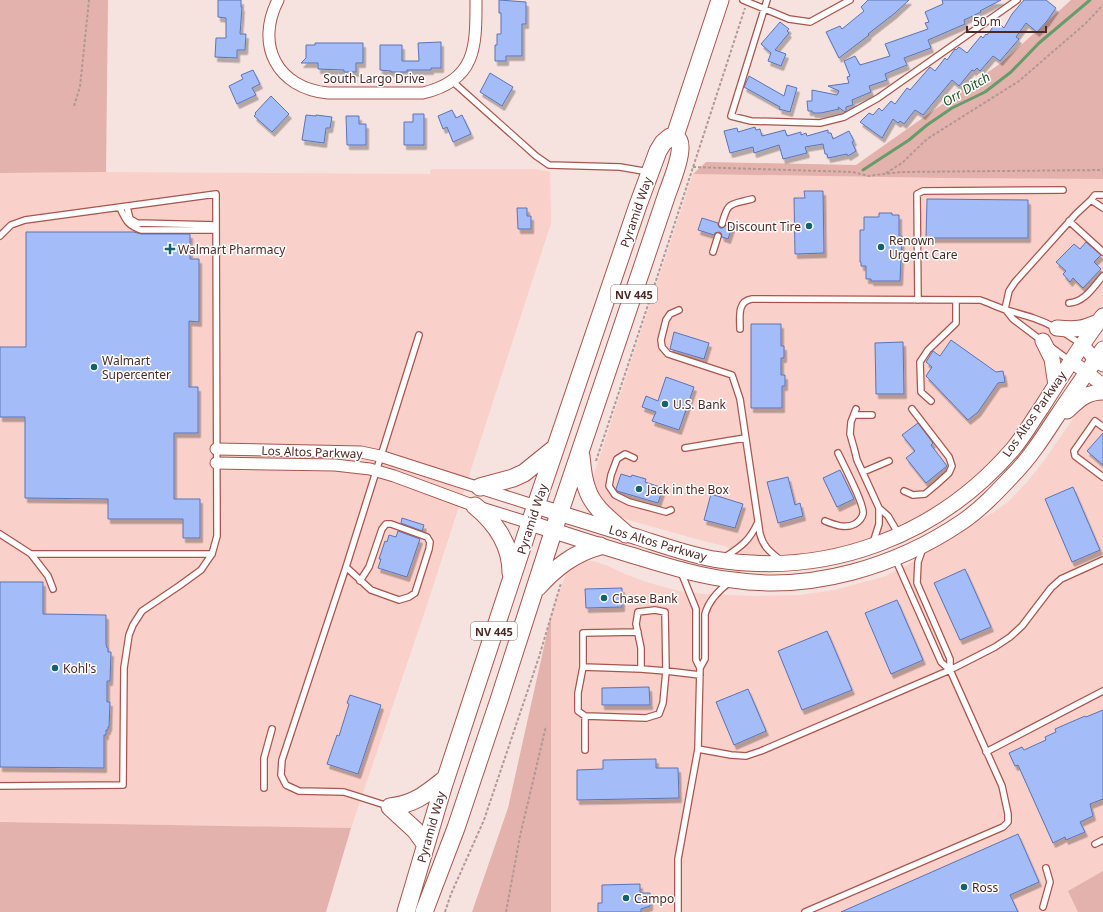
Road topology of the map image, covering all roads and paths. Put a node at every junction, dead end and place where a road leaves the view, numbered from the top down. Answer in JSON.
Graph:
{"nodes":[{"id":1,"x":89,"y":0,"type":"edge"},
{"id":2,"x":278,"y":0,"type":"edge"},
{"id":3,"x":476,"y":0,"type":"edge"},
{"id":4,"x":720,"y":0,"type":"edge"},
{"id":5,"x":767,"y":0,"type":"edge"},
{"id":6,"x":850,"y":0,"type":"edge"},
{"id":7,"x":1017,"y":0,"type":"edge"},
{"id":8,"x":745,"y":1,"type":"edge"},
{"id":9,"x":1103,"y":5,"type":"edge"},
{"id":10,"x":764,"y":8,"type":"junction"},
{"id":11,"x":452,"y":81,"type":"junction"},
{"id":12,"x":74,"y":106,"type":"dead end"},
{"id":13,"x":675,"y":136,"type":"junction"},
{"id":14,"x":676,"y":167,"type":"junction"},
{"id":15,"x":1103,"y":170,"type":"edge"},
{"id":16,"x":649,"y":172,"type":"junction"},
{"id":17,"x":885,"y":174,"type":"junction"},
{"id":18,"x":1063,"y":190,"type":"dead end"},
{"id":19,"x":1103,"y":195,"type":"edge"},
{"id":20,"x":752,"y":199,"type":"dead end"},
{"id":21,"x":1091,"y":200,"type":"junction"},
{"id":22,"x":123,"y":207,"type":"junction"},
{"id":23,"x":1103,"y":208,"type":"edge"},
{"id":24,"x":1069,"y":221,"type":"junction"},
{"id":25,"x":722,"y":224,"type":"dead end"},
{"id":26,"x":216,"y":228,"type":"junction"},
{"id":27,"x":0,"y":236,"type":"edge"},
{"id":28,"x":718,"y":236,"type":"dead end"},
{"id":29,"x":713,"y":252,"type":"dead end"},
{"id":30,"x":1103,"y":252,"type":"edge"},
{"id":31,"x":1103,"y":276,"type":"edge"},
{"id":32,"x":918,"y":300,"type":"junction"},
{"id":33,"x":956,"y":300,"type":"junction"},
{"id":34,"x":1069,"y":303,"type":"dead end"},
{"id":35,"x":1005,"y":309,"type":"junction"},
{"id":36,"x":679,"y":310,"type":"dead end"},
{"id":37,"x":1101,"y":318,"type":"edge"},
{"id":38,"x":740,"y":328,"type":"dead end"},
{"id":39,"x":1057,"y":328,"type":"junction"},
{"id":40,"x":419,"y":335,"type":"dead end"},
{"id":41,"x":1043,"y":342,"type":"junction"},
{"id":42,"x":1083,"y":345,"type":"junction"},
{"id":43,"x":1100,"y":358,"type":"edge"},
{"id":44,"x":1071,"y":361,"type":"junction"},
{"id":45,"x":1086,"y":373,"type":"junction"},
{"id":46,"x":1056,"y":385,"type":"junction"},
{"id":47,"x":1103,"y":385,"type":"edge"},
{"id":48,"x":1103,"y":392,"type":"edge"},
{"id":49,"x":932,"y":401,"type":"dead end"},
{"id":50,"x":856,"y":409,"type":"dead end"},
{"id":51,"x":912,"y":409,"type":"dead end"},
{"id":52,"x":854,"y":415,"type":"junction"},
{"id":53,"x":872,"y":415,"type":"dead end"},
{"id":54,"x":1103,"y":427,"type":"edge"},
{"id":55,"x":1049,"y":428,"type":"junction"},
{"id":56,"x":745,"y":438,"type":"junction"},
{"id":57,"x":555,"y":448,"type":"junction"},
{"id":58,"x":685,"y":448,"type":"dead end"},
{"id":59,"x":216,"y":450,"type":"junction"},
{"id":60,"x":580,"y":453,"type":"junction"},
{"id":61,"x":838,"y":453,"type":"dead end"},
{"id":62,"x":380,"y":456,"type":"junction"},
{"id":63,"x":634,"y":458,"type":"dead end"},
{"id":64,"x":889,"y":461,"type":"dead end"},
{"id":65,"x":596,"y":462,"type":"dead end"},
{"id":66,"x":216,"y":463,"type":"junction"},
{"id":67,"x":376,"y":471,"type":"junction"},
{"id":68,"x":863,"y":472,"type":"junction"},
{"id":69,"x":1103,"y":477,"type":"edge"},
{"id":70,"x":980,"y":484,"type":"junction"},
{"id":71,"x":480,"y":487,"type":"junction"},
{"id":72,"x":904,"y":491,"type":"dead end"},
{"id":73,"x":475,"y":506,"type":"junction"},
{"id":74,"x":536,"y":506,"type":"junction"},
{"id":75,"x":879,"y":508,"type":"junction"},
{"id":76,"x":672,"y":510,"type":"dead end"},
{"id":77,"x":560,"y":513,"type":"junction"},
{"id":78,"x":758,"y":521,"type":"junction"},
{"id":79,"x":825,"y":521,"type":"dead end"},
{"id":80,"x":530,"y":523,"type":"junction"},
{"id":81,"x":554,"y":531,"type":"junction"},
{"id":82,"x":0,"y":534,"type":"edge"},
{"id":83,"x":626,"y":534,"type":"junction"},
{"id":84,"x":899,"y":535,"type":"junction"},
{"id":85,"x":924,"y":544,"type":"junction"},
{"id":86,"x":600,"y":546,"type":"junction"},
{"id":87,"x":872,"y":546,"type":"junction"},
{"id":88,"x":31,"y":554,"type":"junction"},
{"id":89,"x":212,"y":554,"type":"junction"},
{"id":90,"x":896,"y":557,"type":"junction"},
{"id":91,"x":720,"y":559,"type":"junction"},
{"id":92,"x":1103,"y":560,"type":"edge"},
{"id":93,"x":784,"y":563,"type":"junction"},
{"id":94,"x":346,"y":567,"type":"junction"},
{"id":95,"x":678,"y":569,"type":"junction"},
{"id":96,"x":563,"y":579,"type":"dead end"},
{"id":97,"x":732,"y":580,"type":"junction"},
{"id":98,"x":360,"y":581,"type":"junction"},
{"id":99,"x":511,"y":581,"type":"junction"},
{"id":100,"x":796,"y":581,"type":"junction"},
{"id":101,"x":53,"y":589,"type":"dead end"},
{"id":102,"x":536,"y":589,"type":"junction"},
{"id":103,"x":638,"y":632,"type":"junction"},
{"id":104,"x":583,"y":668,"type":"junction"},
{"id":105,"x":700,"y":668,"type":"junction"},
{"id":106,"x":641,"y":669,"type":"junction"},
{"id":107,"x":950,"y":670,"type":"junction"},
{"id":108,"x":666,"y":672,"type":"junction"},
{"id":109,"x":700,"y":675,"type":"junction"},
{"id":110,"x":1103,"y":691,"type":"edge"},
{"id":111,"x":585,"y":716,"type":"junction"},
{"id":112,"x":546,"y":726,"type":"dead end"},
{"id":113,"x":272,"y":729,"type":"dead end"},
{"id":114,"x":698,"y":749,"type":"junction"},
{"id":115,"x":585,"y":750,"type":"dead end"},
{"id":116,"x":986,"y":752,"type":"junction"},
{"id":117,"x":445,"y":779,"type":"junction"},
{"id":118,"x":0,"y":786,"type":"edge"},
{"id":119,"x":264,"y":788,"type":"dead end"},
{"id":120,"x":390,"y":807,"type":"junction"},
{"id":121,"x":1103,"y":840,"type":"edge"},
{"id":122,"x":1095,"y":844,"type":"dead end"},
{"id":123,"x":426,"y":845,"type":"junction"},
{"id":124,"x":1046,"y":868,"type":"dead end"},
{"id":125,"x":1043,"y":907,"type":"dead end"},
{"id":126,"x":406,"y":912,"type":"edge"},
{"id":127,"x":424,"y":912,"type":"edge"},
{"id":128,"x":445,"y":912,"type":"edge"},
{"id":129,"x":506,"y":912,"type":"edge"},
{"id":130,"x":678,"y":912,"type":"edge"},
{"id":131,"x":805,"y":912,"type":"edge"}],
"edges":[{"from":1,"to":12,"type":"path"},
{"from":2,"to":11,"type":"street","name":"South Largo Drive"},
{"from":3,"to":11,"type":"street","name":"South Largo Drive"},
{"from":4,"to":13,"type":"main road","name":"Pyramid Way","number":"NV 445"},
{"from":5,"to":10,"type":"lane"},
{"from":6,"to":10,"type":"lane"},
{"from":7,"to":10,"type":"lane"},
{"from":8,"to":10,"type":"lane"},
{"from":8,"to":65,"type":"path"},
{"from":9,"to":17,"type":"path"},
{"from":11,"to":16,"type":"lane"},
{"from":13,"to":14,"type":"main road","name":"Pyramid Way","number":"NV 445"},
{"from":13,"to":16,"type":"main road","name":"Pyramid Way","number":"NV 445"},
{"from":14,"to":17,"type":"path"},
{"from":14,"to":60,"type":"main road","name":"Pyramid Way","number":"NV 445"},
{"from":15,"to":17,"type":"path"},
{"from":16,"to":57,"type":"main road","name":"Pyramid Way","number":"NV 445"},
{"from":18,"to":32,"type":"lane"},
{"from":19,"to":21,"type":"lane"},
{"from":20,"to":25,"type":"lane"},
{"from":21,"to":23,"type":"lane"},
{"from":21,"to":24,"type":"lane"},
{"from":22,"to":26,"type":"lane"},
{"from":22,"to":26,"type":"lane"},
{"from":22,"to":26,"type":"lane"},
{"from":22,"to":27,"type":"lane"},
{"from":24,"to":30,"type":"lane"},
{"from":24,"to":35,"type":"lane"},
{"from":26,"to":59,"type":"lane"},
{"from":28,"to":29,"type":"lane"},
{"from":31,"to":34,"type":"lane"},
{"from":32,"to":33,"type":"lane"},
{"from":32,"to":38,"type":"lane"},
{"from":33,"to":35,"type":"lane"},
{"from":33,"to":49,"type":"lane"},
{"from":35,"to":39,"type":"lane"},
{"from":35,"to":41,"type":"lane"},
{"from":36,"to":56,"type":"lane"},
{"from":37,"to":39,"type":"main road"},
{"from":37,"to":42,"type":"main road","name":"Los Altos Parkway"},
{"from":39,"to":42,"type":"lane"},
{"from":40,"to":62,"type":"lane"},
{"from":41,"to":44,"type":"lane"},
{"from":41,"to":46,"type":"main road"},
{"from":42,"to":43,"type":"street"},
{"from":42,"to":44,"type":"main road","name":"Los Altos Parkway"},
{"from":43,"to":45,"type":"main road","name":"Los Altos Parkway"},
{"from":44,"to":45,"type":"street"},
{"from":44,"to":46,"type":"main road","name":"Los Altos Parkway"},
{"from":45,"to":47,"type":"street"},
{"from":45,"to":55,"type":"main road","name":"Los Altos Parkway"},
{"from":46,"to":70,"type":"main road","name":"Los Altos Parkway"},
{"from":48,"to":55,"type":"main road"},
{"from":50,"to":52,"type":"lane"},
{"from":51,"to":72,"type":"lane"},
{"from":52,"to":53,"type":"lane"},
{"from":52,"to":68,"type":"lane"},
{"from":54,"to":69,"type":"lane"},
{"from":55,"to":85,"type":"main road","name":"Los Altos Parkway"},
{"from":56,"to":58,"type":"lane"},
{"from":56,"to":78,"type":"lane"},
{"from":57,"to":71,"type":"main road"},
{"from":57,"to":74,"type":"main road","name":"Pyramid Way","number":"NV 445"},
{"from":59,"to":62,"type":"street","name":"Los Altos Parkway"},
{"from":59,"to":66,"type":"lane"},
{"from":60,"to":77,"type":"main road","name":"Pyramid Way","number":"NV 445"},
{"from":60,"to":83,"type":"main road"},
{"from":61,"to":79,"type":"lane"},
{"from":62,"to":67,"type":"lane"},
{"from":62,"to":71,"type":"street","name":"Los Altos Parkway"},
{"from":63,"to":76,"type":"lane"},
{"from":64,"to":68,"type":"lane"},
{"from":66,"to":67,"type":"street","name":"Los Altos Parkway"},
{"from":66,"to":89,"type":"lane"},
{"from":67,"to":73,"type":"street","name":"Los Altos Parkway"},
{"from":67,"to":94,"type":"lane"},
{"from":68,"to":75,"type":"lane"},
{"from":70,"to":84,"type":"main road","name":"Los Altos Parkway"},
{"from":70,"to":90,"type":"main road"},
{"from":71,"to":74,"type":"street","name":"Los Altos Parkway"},
{"from":73,"to":80,"type":"street","name":"Los Altos Parkway"},
{"from":73,"to":99,"type":"main road"},
{"from":74,"to":77,"type":"main road","name":"Los Altos Parkway"},
{"from":74,"to":80,"type":"main road","name":"Pyramid Way","number":"NV 445"},
{"from":75,"to":84,"type":"lane"},
{"from":75,"to":87,"type":"lane"},
{"from":77,"to":81,"type":"main road","name":"Pyramid Way","number":"NV 445"},
{"from":77,"to":83,"type":"main road","name":"Los Altos Parkway"},
{"from":78,"to":91,"type":"lane"},
{"from":78,"to":93,"type":"lane"},
{"from":80,"to":81,"type":"main road","name":"Los Altos Parkway"},
{"from":80,"to":99,"type":"main road","name":"Pyramid Way","number":"NV 445"},
{"from":81,"to":86,"type":"main road","name":"Los Altos Parkway"},
{"from":81,"to":102,"type":"main road","name":"Pyramid Way","number":"NV 445"},
{"from":82,"to":88,"type":"lane"},
{"from":83,"to":91,"type":"main road","name":"Los Altos Parkway"},
{"from":84,"to":87,"type":"main road","name":"Los Altos Parkway"},
{"from":84,"to":100,"type":"main road"},
{"from":85,"to":90,"type":"main road","name":"Los Altos Parkway"},
{"from":85,"to":107,"type":"lane"},
{"from":86,"to":95,"type":"main road","name":"Los Altos Parkway"},
{"from":86,"to":102,"type":"main road"},
{"from":87,"to":93,"type":"main road","name":"Los Altos Parkway"},
{"from":88,"to":89,"type":"lane"},
{"from":88,"to":101,"type":"lane"},
{"from":89,"to":118,"type":"lane"},
{"from":90,"to":100,"type":"main road","name":"Los Altos Parkway"},
{"from":90,"to":107,"type":"lane"},
{"from":91,"to":93,"type":"main road","name":"Los Altos Parkway"},
{"from":92,"to":107,"type":"lane"},
{"from":94,"to":98,"type":"lane"},
{"from":94,"to":120,"type":"lane"},
{"from":95,"to":97,"type":"main road","name":"Los Altos Parkway"},
{"from":95,"to":105,"type":"lane"},
{"from":96,"to":128,"type":"path"},
{"from":97,"to":100,"type":"main road","name":"Los Altos Parkway"},
{"from":97,"to":105,"type":"lane"},
{"from":98,"to":98,"type":"lane"},
{"from":99,"to":117,"type":"main road","name":"Pyramid Way","number":"NV 445"},
{"from":102,"to":127,"type":"main road","name":"Pyramid Way","number":"NV 445"},
{"from":103,"to":104,"type":"lane"},
{"from":103,"to":106,"type":"lane"},
{"from":103,"to":108,"type":"lane"},
{"from":104,"to":106,"type":"lane"},
{"from":104,"to":111,"type":"lane"},
{"from":105,"to":109,"type":"lane"},
{"from":106,"to":108,"type":"lane"},
{"from":107,"to":114,"type":"lane"},
{"from":107,"to":116,"type":"lane"},
{"from":108,"to":109,"type":"lane"},
{"from":108,"to":111,"type":"lane"},
{"from":109,"to":114,"type":"lane"},
{"from":110,"to":116,"type":"lane"},
{"from":111,"to":115,"type":"lane"},
{"from":112,"to":129,"type":"path"},
{"from":113,"to":119,"type":"lane"},
{"from":114,"to":130,"type":"lane"},
{"from":116,"to":131,"type":"lane"},
{"from":117,"to":120,"type":"main road"},
{"from":117,"to":123,"type":"main road","name":"Pyramid Way","number":"NV 445"},
{"from":120,"to":123,"type":"main road"},
{"from":121,"to":122,"type":"lane"},
{"from":123,"to":126,"type":"main road","name":"Pyramid Way","number":"NV 445"},
{"from":124,"to":125,"type":"lane"}]}
